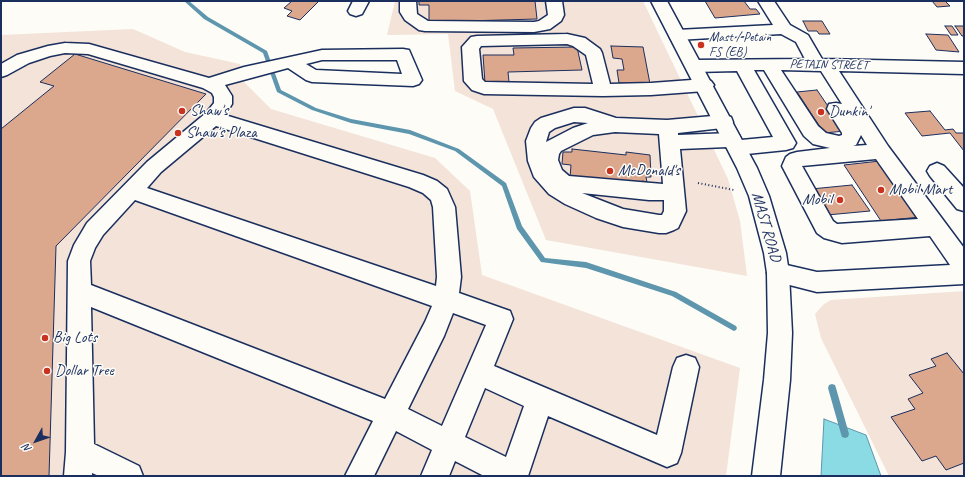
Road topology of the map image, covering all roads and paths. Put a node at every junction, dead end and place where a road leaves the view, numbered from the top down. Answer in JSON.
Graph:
{"nodes":[{"id":1,"x":408,"y":1,"type":"edge"},
{"id":2,"x":554,"y":1,"type":"edge"},
{"id":3,"x":659,"y":1,"type":"edge"},
{"id":4,"x":766,"y":1,"type":"edge"},
{"id":5,"x":784,"y":29,"type":"junction"},
{"id":6,"x":678,"y":35,"type":"junction"},
{"id":7,"x":292,"y":62,"type":"junction"},
{"id":8,"x":769,"y":64,"type":"junction"},
{"id":9,"x":743,"y":65,"type":"junction"},
{"id":10,"x":821,"y":65,"type":"junction"},
{"id":11,"x":695,"y":66,"type":"junction"},
{"id":12,"x":964,"y":68,"type":"edge"},
{"id":13,"x":1,"y":71,"type":"edge"},
{"id":14,"x":209,"y":84,"type":"junction"},
{"id":15,"x":705,"y":85,"type":"junction"},
{"id":16,"x":838,"y":85,"type":"junction"},
{"id":17,"x":603,"y":90,"type":"junction"},
{"id":18,"x":213,"y":118,"type":"junction"},
{"id":19,"x":724,"y":122,"type":"junction"},
{"id":20,"x":616,"y":125,"type":"junction"},
{"id":21,"x":668,"y":135,"type":"junction"},
{"id":22,"x":735,"y":144,"type":"junction"},
{"id":23,"x":792,"y":151,"type":"junction"},
{"id":24,"x":881,"y":151,"type":"junction"},
{"id":25,"x":937,"y":171,"type":"dead end"},
{"id":26,"x":698,"y":183,"type":"dead end"},
{"id":27,"x":734,"y":190,"type":"dead end"},
{"id":28,"x":132,"y":191,"type":"junction"},
{"id":29,"x":673,"y":192,"type":"junction"},
{"id":30,"x":964,"y":203,"type":"edge"},
{"id":31,"x":936,"y":227,"type":"junction"},
{"id":32,"x":964,"y":266,"type":"edge"},
{"id":33,"x":778,"y":273,"type":"junction"},
{"id":34,"x":964,"y":274,"type":"edge"},
{"id":35,"x":79,"y":291,"type":"junction"},
{"id":36,"x":446,"y":300,"type":"junction"},
{"id":37,"x":686,"y":367,"type":"dead end"},
{"id":38,"x":478,"y":372,"type":"junction"},
{"id":39,"x":540,"y":399,"type":"junction"},
{"id":40,"x":390,"y":414,"type":"junction"},
{"id":41,"x":448,"y":443,"type":"junction"},
{"id":42,"x":79,"y":464,"type":"edge"},
{"id":43,"x":129,"y":476,"type":"edge"},
{"id":44,"x":359,"y":476,"type":"edge"},
{"id":45,"x":435,"y":476,"type":"edge"},
{"id":46,"x":513,"y":476,"type":"edge"},
{"id":47,"x":766,"y":476,"type":"edge"}],
"edges":[{"from":1,"to":2,"type":"main road"},
{"from":3,"to":6,"type":"main road","name":"MAST ROAD"},
{"from":4,"to":5,"type":"main road"},
{"from":5,"to":6,"type":"main road"},
{"from":5,"to":10,"type":"main road"},
{"from":6,"to":11,"type":"main road","name":"MAST ROAD"},
{"from":7,"to":7,"type":"main road"},
{"from":7,"to":14,"type":"main road"},
{"from":8,"to":9,"type":"main road","name":"PETAIN STREET"},
{"from":8,"to":10,"type":"main road","name":"PETAIN STREET"},
{"from":8,"to":16,"type":"main road"},
{"from":9,"to":11,"type":"main road","name":"PETAIN STREET"},
{"from":9,"to":23,"type":"main road"},
{"from":10,"to":12,"type":"main road","name":"PETAIN STREET"},
{"from":10,"to":16,"type":"main road"},
{"from":11,"to":15,"type":"main road","name":"MAST ROAD"},
{"from":13,"to":14,"type":"main road"},
{"from":14,"to":18,"type":"main road"},
{"from":15,"to":17,"type":"main road"},
{"from":15,"to":19,"type":"main road","name":"MAST ROAD"},
{"from":16,"to":24,"type":"main road"},
{"from":17,"to":17,"type":"main road"},
{"from":18,"to":28,"type":"main road"},
{"from":18,"to":36,"type":"main road"},
{"from":19,"to":21,"type":"main road"},
{"from":19,"to":22,"type":"main road","name":"MAST ROAD"},
{"from":20,"to":21,"type":"main road"},
{"from":20,"to":29,"type":"main road"},
{"from":20,"to":29,"type":"main road"},
{"from":21,"to":22,"type":"main road"},
{"from":21,"to":29,"type":"main road"},
{"from":22,"to":23,"type":"main road"},
{"from":22,"to":33,"type":"main road","name":"MAST ROAD"},
{"from":23,"to":24,"type":"main road"},
{"from":23,"to":31,"type":"main road"},
{"from":24,"to":31,"type":"main road"},
{"from":25,"to":30,"type":"main road"},
{"from":26,"to":27,"type":"path"},
{"from":28,"to":35,"type":"main road"},
{"from":28,"to":36,"type":"main road"},
{"from":31,"to":32,"type":"main road"},
{"from":33,"to":34,"type":"main road"},
{"from":33,"to":47,"type":"main road","name":"MAST ROAD"},
{"from":35,"to":40,"type":"main road"},
{"from":35,"to":42,"type":"main road"},
{"from":36,"to":38,"type":"main road"},
{"from":36,"to":40,"type":"main road"},
{"from":37,"to":39,"type":"main road"},
{"from":38,"to":39,"type":"main road"},
{"from":38,"to":41,"type":"main road"},
{"from":39,"to":46,"type":"main road"},
{"from":40,"to":41,"type":"main road"},
{"from":40,"to":44,"type":"main road"},
{"from":41,"to":45,"type":"main road"},
{"from":41,"to":46,"type":"main road"},
{"from":42,"to":43,"type":"main road"}]}
